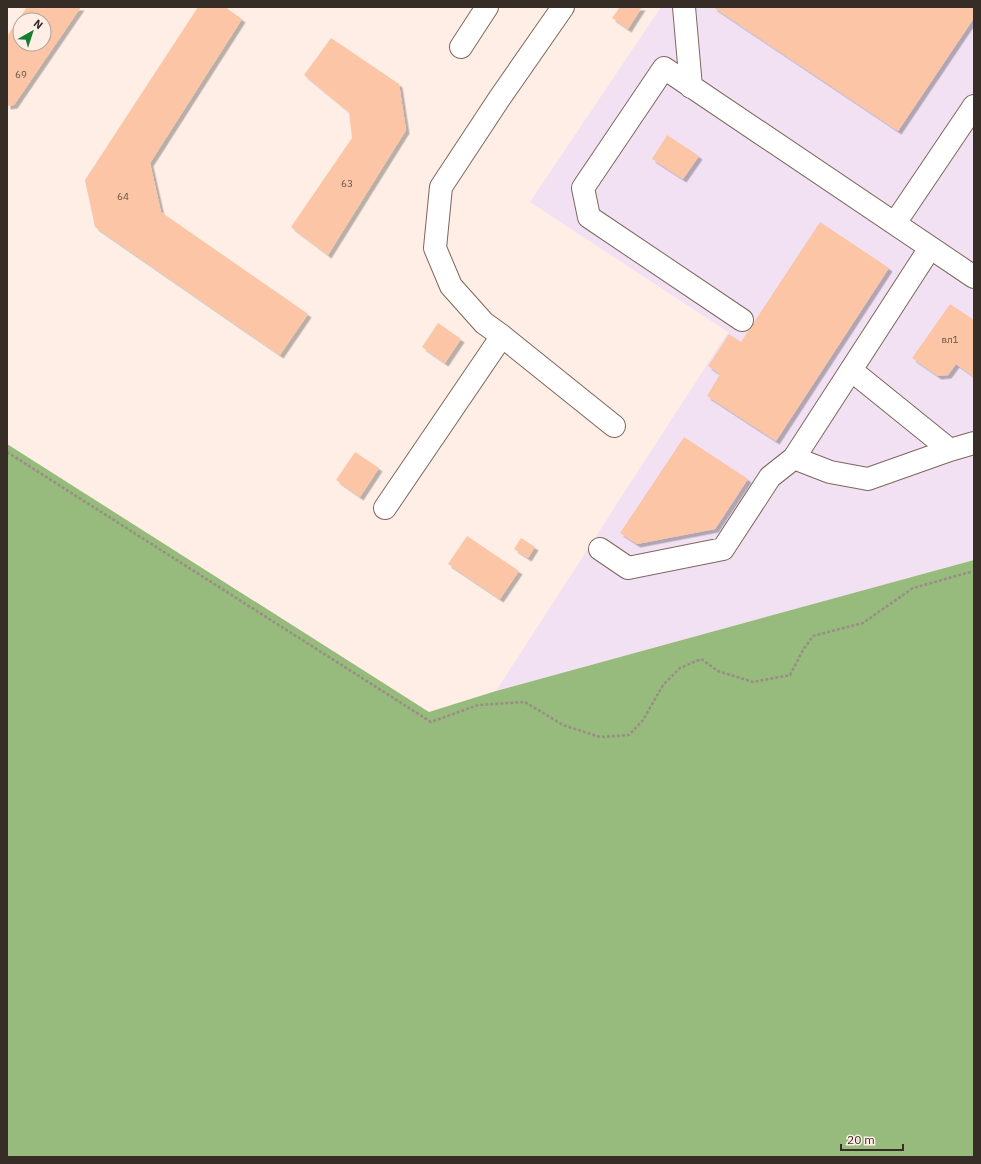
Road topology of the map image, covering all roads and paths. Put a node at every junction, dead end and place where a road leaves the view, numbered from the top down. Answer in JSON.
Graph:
{"nodes":[{"id":1,"x":487,"y":7,"type":"edge"},
{"id":2,"x":563,"y":7,"type":"edge"},
{"id":3,"x":684,"y":7,"type":"edge"},
{"id":4,"x":461,"y":47,"type":"dead end"},
{"id":5,"x":691,"y":86,"type":"junction"},
{"id":6,"x":974,"y":106,"type":"edge"},
{"id":7,"x":895,"y":224,"type":"junction"},
{"id":8,"x":930,"y":248,"type":"junction"},
{"id":9,"x":974,"y":277,"type":"edge"},
{"id":10,"x":742,"y":320,"type":"dead end"},
{"id":11,"x":502,"y":336,"type":"junction"},
{"id":12,"x":851,"y":370,"type":"junction"},
{"id":13,"x":614,"y":426,"type":"dead end"},
{"id":14,"x":974,"y":443,"type":"edge"},
{"id":15,"x":950,"y":450,"type":"junction"},
{"id":16,"x":7,"y":452,"type":"edge"},
{"id":17,"x":794,"y":458,"type":"junction"},
{"id":18,"x":385,"y":508,"type":"dead end"},
{"id":19,"x":600,"y":549,"type":"dead end"},
{"id":20,"x":974,"y":571,"type":"edge"}],
"edges":[{"from":1,"to":4,"type":"lane"},
{"from":2,"to":11,"type":"lane"},
{"from":3,"to":5,"type":"lane"},
{"from":5,"to":7,"type":"lane"},
{"from":5,"to":10,"type":"lane"},
{"from":6,"to":7,"type":"lane"},
{"from":7,"to":8,"type":"lane"},
{"from":8,"to":9,"type":"lane"},
{"from":8,"to":12,"type":"lane"},
{"from":11,"to":13,"type":"lane"},
{"from":11,"to":18,"type":"lane"},
{"from":12,"to":15,"type":"lane"},
{"from":12,"to":17,"type":"lane"},
{"from":14,"to":15,"type":"lane"},
{"from":15,"to":17,"type":"lane"},
{"from":16,"to":20,"type":"path"},
{"from":17,"to":19,"type":"lane"}]}
